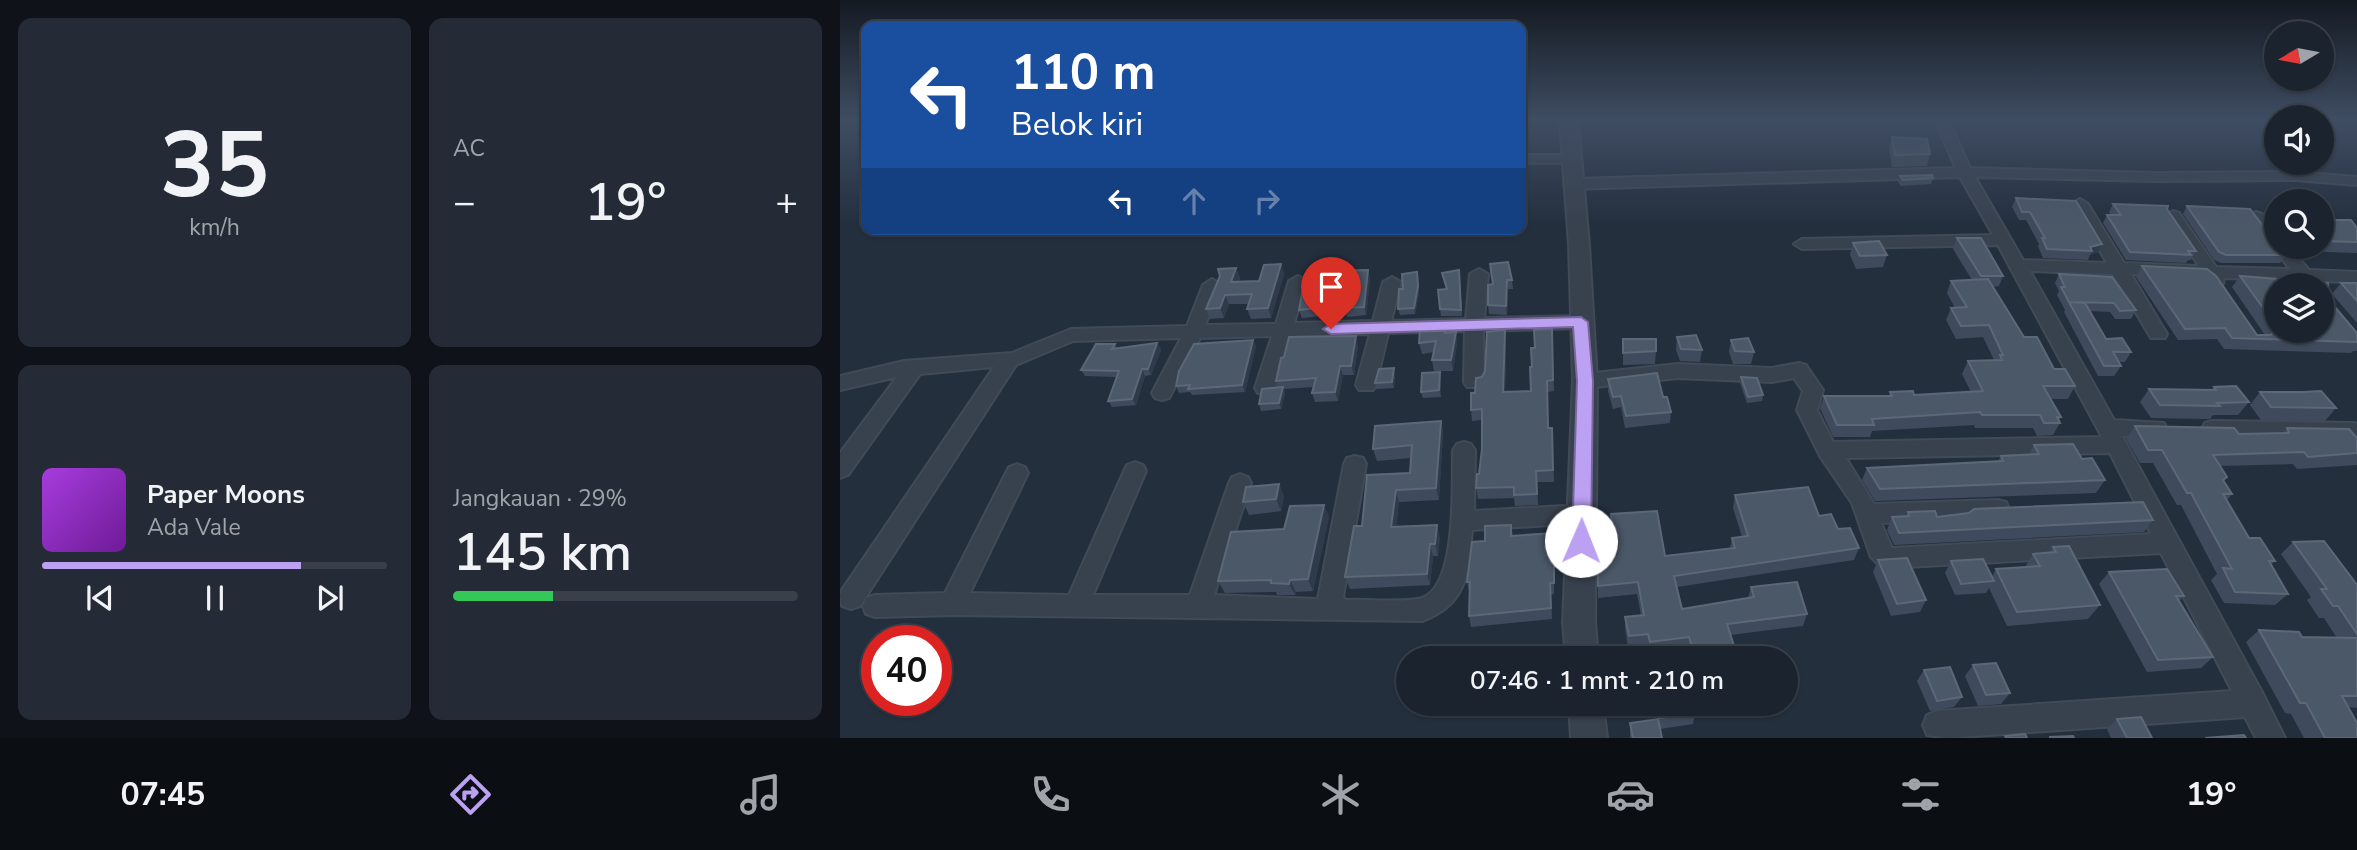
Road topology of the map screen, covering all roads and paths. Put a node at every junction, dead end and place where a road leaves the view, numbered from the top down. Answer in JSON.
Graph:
{"nodes":[{"id":1,"x":1534,"y":155,"type":"edge"},
{"id":2,"x":1571,"y":155,"type":"edge"},
{"id":3,"x":1958,"y":155,"type":"edge"},
{"id":4,"x":1526,"y":160,"type":"edge"},
{"id":5,"x":1571,"y":165,"type":"junction"},
{"id":6,"x":1965,"y":172,"type":"junction"},
{"id":7,"x":2357,"y":181,"type":"edge"},
{"id":8,"x":2080,"y":204,"type":"edge"},
{"id":9,"x":2173,"y":216,"type":"edge"},
{"id":10,"x":2256,"y":218,"type":"edge"},
{"id":11,"x":2264,"y":227,"type":"edge"},
{"id":12,"x":2003,"y":240,"type":"junction"},
{"id":13,"x":1802,"y":244,"type":"dead end"},
{"id":14,"x":2290,"y":259,"type":"edge"},
{"id":15,"x":2018,"y":265,"type":"junction"},
{"id":16,"x":2118,"y":268,"type":"junction"},
{"id":17,"x":2211,"y":271,"type":"junction"},
{"id":18,"x":2302,"y":273,"type":"edge"},
{"id":19,"x":1479,"y":274,"type":"dead end"},
{"id":20,"x":2264,"y":276,"type":"edge"},
{"id":21,"x":2357,"y":277,"type":"edge"},
{"id":22,"x":2334,"y":278,"type":"edge"},
{"id":23,"x":1298,"y":281,"type":"dead end"},
{"id":24,"x":1392,"y":282,"type":"dead end"},
{"id":25,"x":1212,"y":285,"type":"dead end"},
{"id":26,"x":2226,"y":294,"type":"edge"},
{"id":27,"x":1581,"y":322,"type":"junction"},
{"id":28,"x":1474,"y":326,"type":"junction"},
{"id":29,"x":1380,"y":328,"type":"junction"},
{"id":30,"x":1282,"y":329,"type":"junction"},
{"id":31,"x":1194,"y":331,"type":"junction"},
{"id":32,"x":2158,"y":334,"type":"dead end"},
{"id":33,"x":1010,"y":359,"type":"junction"},
{"id":34,"x":914,"y":367,"type":"junction"},
{"id":35,"x":1585,"y":381,"type":"junction"},
{"id":36,"x":1474,"y":382,"type":"edge"},
{"id":37,"x":840,"y":383,"type":"edge"},
{"id":38,"x":1366,"y":385,"type":"dead end"},
{"id":39,"x":1265,"y":388,"type":"edge"},
{"id":40,"x":1162,"y":393,"type":"dead end"},
{"id":41,"x":2354,"y":431,"type":"edge"},
{"id":42,"x":2112,"y":436,"type":"junction"},
{"id":43,"x":1464,"y":450,"type":"dead end"},
{"id":44,"x":1827,"y":450,"type":"junction"},
{"id":45,"x":1355,"y":464,"type":"dead end"},
{"id":46,"x":840,"y":469,"type":"edge"},
{"id":47,"x":1135,"y":471,"type":"dead end"},
{"id":48,"x":1017,"y":473,"type":"dead end"},
{"id":49,"x":1240,"y":483,"type":"dead end"},
{"id":50,"x":2146,"y":502,"type":"junction"},
{"id":51,"x":2118,"y":503,"type":"edge"},
{"id":52,"x":2021,"y":508,"type":"edge"},
{"id":53,"x":1582,"y":514,"type":"junction"},
{"id":54,"x":1867,"y":514,"type":"junction"},
{"id":55,"x":1462,"y":520,"type":"junction"},
{"id":56,"x":2168,"y":543,"type":"junction"},
{"id":57,"x":851,"y":598,"type":"dead end"},
{"id":58,"x":952,"y":604,"type":"junction"},
{"id":59,"x":875,"y":606,"type":"dead end"},
{"id":60,"x":1076,"y":606,"type":"junction"},
{"id":61,"x":1198,"y":606,"type":"junction"},
{"id":62,"x":1345,"y":611,"type":"junction"},
{"id":63,"x":1581,"y":646,"type":"edge"},
{"id":64,"x":2254,"y":704,"type":"junction"},
{"id":65,"x":1587,"y":716,"type":"edge"},
{"id":66,"x":1937,"y":725,"type":"dead end"},
{"id":67,"x":1589,"y":738,"type":"edge"},
{"id":68,"x":2271,"y":738,"type":"edge"}],
"edges":[{"from":1,"to":5,"type":"street"},
{"from":2,"to":5,"type":"street"},
{"from":3,"to":6,"type":"street"},
{"from":4,"to":5,"type":"street"},
{"from":5,"to":6,"type":"street"},
{"from":5,"to":27,"type":"street"},
{"from":6,"to":7,"type":"street"},
{"from":6,"to":12,"type":"street"},
{"from":8,"to":16,"type":"street"},
{"from":9,"to":17,"type":"street"},
{"from":10,"to":11,"type":"street"},
{"from":12,"to":13,"type":"street"},
{"from":12,"to":15,"type":"street"},
{"from":14,"to":18,"type":"street"},
{"from":15,"to":16,"type":"street"},
{"from":15,"to":42,"type":"street"},
{"from":16,"to":17,"type":"street"},
{"from":16,"to":32,"type":"street"},
{"from":17,"to":20,"type":"street"},
{"from":17,"to":26,"type":"street"},
{"from":19,"to":28,"type":"street"},
{"from":21,"to":22,"type":"street"},
{"from":23,"to":30,"type":"street"},
{"from":24,"to":29,"type":"street"},
{"from":25,"to":31,"type":"street"},
{"from":27,"to":28,"type":"street"},
{"from":27,"to":35,"type":"street"},
{"from":28,"to":29,"type":"street"},
{"from":28,"to":36,"type":"street"},
{"from":29,"to":30,"type":"street"},
{"from":29,"to":38,"type":"street"},
{"from":30,"to":31,"type":"street"},
{"from":30,"to":39,"type":"street"},
{"from":31,"to":33,"type":"street"},
{"from":31,"to":40,"type":"street"},
{"from":33,"to":34,"type":"street"},
{"from":33,"to":57,"type":"street"},
{"from":34,"to":37,"type":"street"},
{"from":34,"to":46,"type":"street"},
{"from":35,"to":44,"type":"street"},
{"from":35,"to":53,"type":"street"},
{"from":41,"to":42,"type":"street"},
{"from":42,"to":44,"type":"street"},
{"from":42,"to":50,"type":"street"},
{"from":43,"to":55,"type":"street"},
{"from":44,"to":54,"type":"street"},
{"from":45,"to":62,"type":"street"},
{"from":47,"to":60,"type":"street"},
{"from":48,"to":58,"type":"street"},
{"from":49,"to":61,"type":"street"},
{"from":50,"to":51,"type":"street"},
{"from":50,"to":56,"type":"street"},
{"from":52,"to":54,"type":"street"},
{"from":53,"to":55,"type":"street"},
{"from":53,"to":63,"type":"street"},
{"from":54,"to":56,"type":"street"},
{"from":55,"to":62,"type":"street"},
{"from":56,"to":64,"type":"street"},
{"from":58,"to":59,"type":"street"},
{"from":58,"to":60,"type":"street"},
{"from":60,"to":61,"type":"street"},
{"from":61,"to":62,"type":"street"},
{"from":64,"to":66,"type":"street"},
{"from":64,"to":68,"type":"street"},
{"from":65,"to":67,"type":"street"}]}
